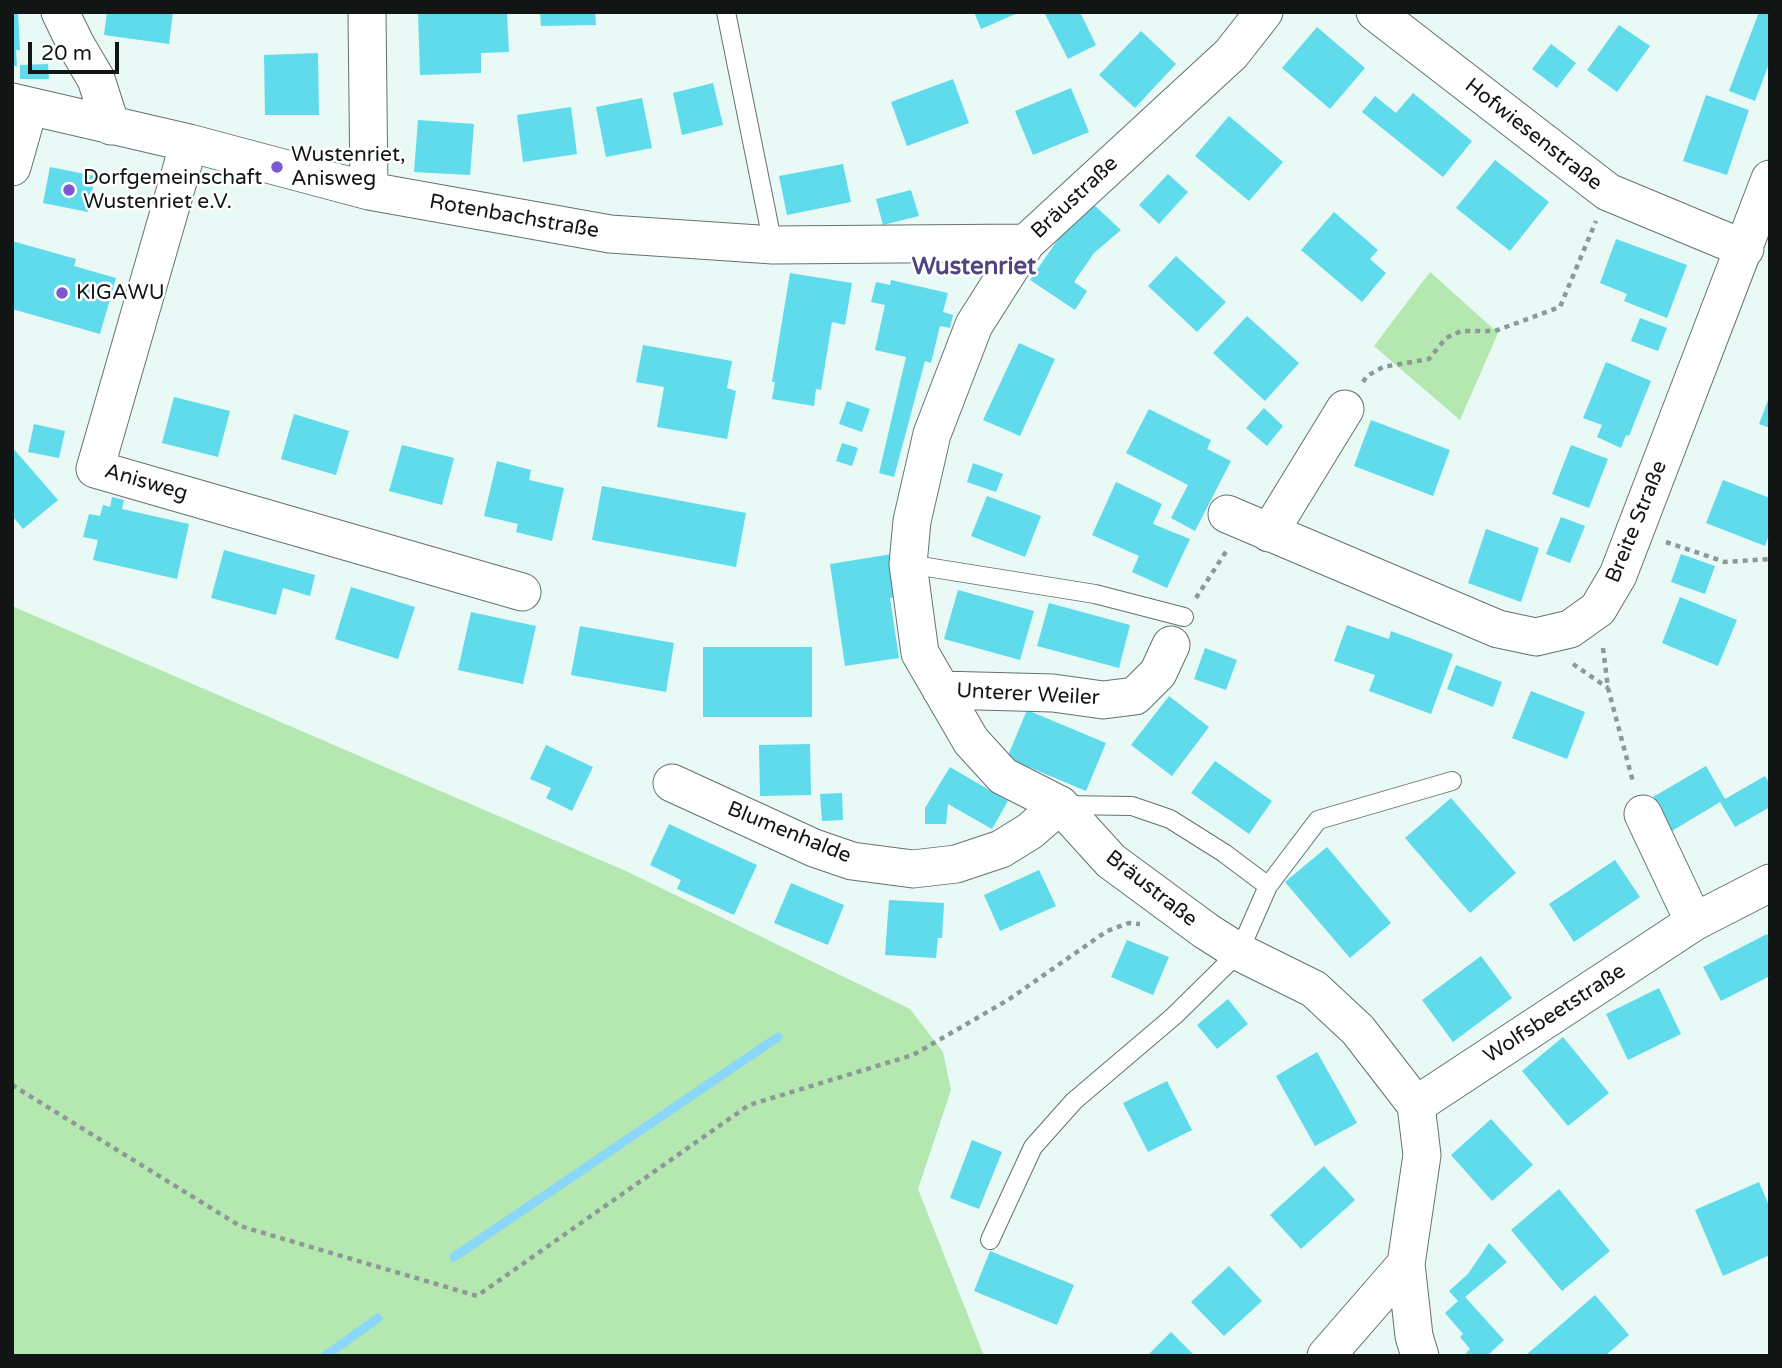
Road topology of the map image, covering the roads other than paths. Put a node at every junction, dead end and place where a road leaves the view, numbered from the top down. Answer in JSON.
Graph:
{"nodes":[{"id":1,"x":60,"y":12,"type":"edge"},
{"id":2,"x":367,"y":12,"type":"edge"},
{"id":3,"x":726,"y":12,"type":"edge"},
{"id":4,"x":1264,"y":12,"type":"edge"},
{"id":5,"x":1375,"y":12,"type":"edge"},
{"id":6,"x":20,"y":104,"type":"edge"},
{"id":7,"x":111,"y":126,"type":"junction"},
{"id":8,"x":189,"y":143,"type":"junction"},
{"id":9,"x":12,"y":167,"type":"edge"},
{"id":10,"x":1770,"y":179,"type":"edge"},
{"id":11,"x":369,"y":191,"type":"junction"},
{"id":12,"x":1026,"y":243,"type":"junction"},
{"id":13,"x":773,"y":245,"type":"junction"},
{"id":14,"x":1745,"y":249,"type":"junction"},
{"id":15,"x":1345,"y":409,"type":"road end"},
{"id":16,"x":908,"y":564,"type":"junction"},
{"id":17,"x":522,"y":592,"type":"dead end"},
{"id":18,"x":1178,"y":631,"type":"joint"},
{"id":19,"x":941,"y":690,"type":"junction"},
{"id":20,"x":1452,"y":780,"type":"dead end"},
{"id":21,"x":672,"y":783,"type":"dead end"},
{"id":22,"x":1060,"y":805,"type":"junction"},
{"id":23,"x":1643,"y":814,"type":"road end"},
{"id":24,"x":1770,"y":883,"type":"edge"},
{"id":25,"x":1268,"y":886,"type":"junction"},
{"id":26,"x":1694,"y":922,"type":"junction"},
{"id":27,"x":1239,"y":952,"type":"junction"},
{"id":28,"x":1416,"y":1105,"type":"junction"},
{"id":29,"x":990,"y":1240,"type":"dead end"},
{"id":30,"x":1406,"y":1264,"type":"junction"},
{"id":31,"x":1326,"y":1356,"type":"edge"},
{"id":32,"x":1420,"y":1356,"type":"edge"}],
"edges":[{"from":1,"to":7,"type":"street"},
{"from":2,"to":11,"type":"street"},
{"from":3,"to":13,"type":"lane"},
{"from":4,"to":12,"type":"street","name":"Bräustraße"},
{"from":5,"to":14,"type":"street","name":"Hofwiesenstraße"},
{"from":6,"to":7,"type":"street","name":"Rotenbachstraße"},
{"from":6,"to":9,"type":"street"},
{"from":7,"to":8,"type":"street","name":"Rotenbachstraße"},
{"from":8,"to":11,"type":"street","name":"Rotenbachstraße"},
{"from":8,"to":17,"type":"street","name":"Anisweg"},
{"from":10,"to":14,"type":"street","name":"Breite Straße"},
{"from":11,"to":13,"type":"street","name":"Rotenbachstraße"},
{"from":12,"to":13,"type":"street","name":"Rotenbachstraße"},
{"from":12,"to":16,"type":"street","name":"Bräustraße"},
{"from":14,"to":15,"type":"street","name":"Breite Straße"},
{"from":16,"to":18,"type":"lane"},
{"from":16,"to":19,"type":"street","name":"Bräustraße"},
{"from":18,"to":19,"type":"street","name":"Unterer Weiler"},
{"from":19,"to":22,"type":"street","name":"Bräustraße"},
{"from":20,"to":25,"type":"lane"},
{"from":21,"to":22,"type":"street","name":"Blumenhalde"},
{"from":22,"to":25,"type":"lane"},
{"from":22,"to":27,"type":"street","name":"Bräustraße"},
{"from":23,"to":26,"type":"street"},
{"from":24,"to":26,"type":"street","name":"Wolfsbeetstraße"},
{"from":25,"to":27,"type":"lane"},
{"from":26,"to":28,"type":"street","name":"Wolfsbeetstraße"},
{"from":27,"to":28,"type":"street","name":"Bräustraße"},
{"from":27,"to":29,"type":"lane"},
{"from":28,"to":30,"type":"street"},
{"from":30,"to":31,"type":"street"},
{"from":30,"to":32,"type":"street"}]}
